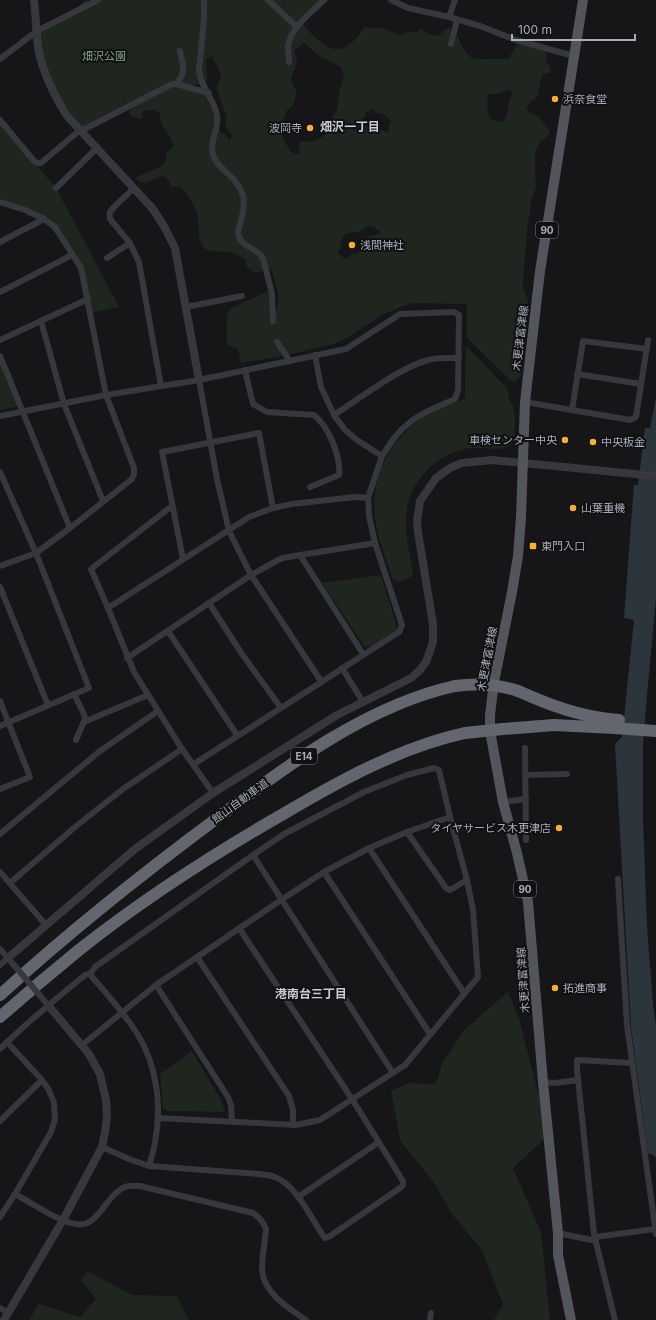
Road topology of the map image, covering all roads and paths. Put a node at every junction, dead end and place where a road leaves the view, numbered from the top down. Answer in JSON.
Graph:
{"nodes":[{"id":1,"x":34,"y":0,"type":"edge"},
{"id":2,"x":98,"y":0,"type":"edge"},
{"id":3,"x":204,"y":0,"type":"edge"},
{"id":4,"x":268,"y":0,"type":"edge"},
{"id":5,"x":324,"y":0,"type":"edge"},
{"id":6,"x":391,"y":0,"type":"edge"},
{"id":7,"x":454,"y":0,"type":"edge"},
{"id":8,"x":583,"y":0,"type":"edge"},
{"id":9,"x":449,"y":17,"type":"junction"},
{"id":10,"x":457,"y":20,"type":"junction"},
{"id":11,"x":297,"y":28,"type":"junction"},
{"id":12,"x":37,"y":31,"type":"junction"},
{"id":13,"x":451,"y":44,"type":"dead end"},
{"id":14,"x":180,"y":51,"type":"dead end"},
{"id":15,"x":574,"y":56,"type":"junction"},
{"id":16,"x":0,"y":59,"type":"edge"},
{"id":17,"x":290,"y":62,"type":"dead end"},
{"id":18,"x":176,"y":84,"type":"junction"},
{"id":19,"x":208,"y":93,"type":"junction"},
{"id":20,"x":0,"y":120,"type":"edge"},
{"id":21,"x":80,"y":130,"type":"junction"},
{"id":22,"x":97,"y":148,"type":"junction"},
{"id":23,"x":56,"y":188,"type":"dead end"},
{"id":24,"x":134,"y":188,"type":"junction"},
{"id":25,"x":0,"y":202,"type":"edge"},
{"id":26,"x":44,"y":220,"type":"junction"},
{"id":27,"x":0,"y":242,"type":"edge"},
{"id":28,"x":130,"y":243,"type":"junction"},
{"id":29,"x":72,"y":255,"type":"junction"},
{"id":30,"x":106,"y":258,"type":"dead end"},
{"id":31,"x":0,"y":292,"type":"edge"},
{"id":32,"x":242,"y":296,"type":"dead end"},
{"id":33,"x":88,"y":300,"type":"junction"},
{"id":34,"x":186,"y":307,"type":"junction"},
{"id":35,"x":41,"y":321,"type":"junction"},
{"id":36,"x":273,"y":321,"type":"dead end"},
{"id":37,"x":0,"y":340,"type":"edge"},
{"id":38,"x":648,"y":340,"type":"dead end"},
{"id":39,"x":277,"y":342,"type":"dead end"},
{"id":40,"x":647,"y":348,"type":"junction"},
{"id":41,"x":315,"y":355,"type":"junction"},
{"id":42,"x":0,"y":356,"type":"edge"},
{"id":43,"x":459,"y":358,"type":"junction"},
{"id":44,"x":290,"y":361,"type":"junction"},
{"id":45,"x":245,"y":370,"type":"junction"},
{"id":46,"x":577,"y":374,"type":"junction"},
{"id":47,"x":199,"y":380,"type":"junction"},
{"id":48,"x":641,"y":384,"type":"junction"},
{"id":49,"x":161,"y":386,"type":"junction"},
{"id":50,"x":106,"y":396,"type":"junction"},
{"id":51,"x":525,"y":402,"type":"junction"},
{"id":52,"x":64,"y":404,"type":"junction"},
{"id":53,"x":572,"y":410,"type":"junction"},
{"id":54,"x":22,"y":412,"type":"junction"},
{"id":55,"x":334,"y":415,"type":"junction"},
{"id":56,"x":0,"y":416,"type":"edge"},
{"id":57,"x":211,"y":442,"type":"junction"},
{"id":58,"x":382,"y":456,"type":"junction"},
{"id":59,"x":522,"y":462,"type":"junction"},
{"id":60,"x":0,"y":472,"type":"edge"},
{"id":61,"x":656,"y":476,"type":"edge"},
{"id":62,"x":310,"y":487,"type":"dead end"},
{"id":63,"x":368,"y":498,"type":"junction"},
{"id":64,"x":103,"y":501,"type":"junction"},
{"id":65,"x":172,"y":506,"type":"junction"},
{"id":66,"x":273,"y":508,"type":"junction"},
{"id":67,"x":70,"y":528,"type":"junction"},
{"id":68,"x":229,"y":531,"type":"junction"},
{"id":69,"x":375,"y":544,"type":"junction"},
{"id":70,"x":36,"y":553,"type":"junction"},
{"id":71,"x":300,"y":555,"type":"junction"},
{"id":72,"x":183,"y":559,"type":"junction"},
{"id":73,"x":0,"y":566,"type":"edge"},
{"id":74,"x":251,"y":575,"type":"junction"},
{"id":75,"x":0,"y":587,"type":"edge"},
{"id":76,"x":209,"y":604,"type":"junction"},
{"id":77,"x":108,"y":608,"type":"junction"},
{"id":78,"x":168,"y":631,"type":"junction"},
{"id":79,"x":363,"y":654,"type":"junction"},
{"id":80,"x":127,"y":658,"type":"junction"},
{"id":81,"x":342,"y":668,"type":"junction"},
{"id":82,"x":321,"y":681,"type":"junction"},
{"id":83,"x":74,"y":694,"type":"junction"},
{"id":84,"x":148,"y":695,"type":"junction"},
{"id":85,"x":0,"y":701,"type":"edge"},
{"id":86,"x":363,"y":702,"type":"junction"},
{"id":87,"x":48,"y":706,"type":"junction"},
{"id":88,"x":281,"y":708,"type":"junction"},
{"id":89,"x":158,"y":711,"type":"junction"},
{"id":90,"x":9,"y":722,"type":"junction"},
{"id":91,"x":84,"y":722,"type":"junction"},
{"id":92,"x":614,"y":724,"type":"junction"},
{"id":93,"x":0,"y":726,"type":"edge"},
{"id":94,"x":651,"y":727,"type":"edge"},
{"id":95,"x":237,"y":736,"type":"junction"},
{"id":96,"x":76,"y":740,"type":"dead end"},
{"id":97,"x":524,"y":748,"type":"dead end"},
{"id":98,"x":182,"y":749,"type":"junction"},
{"id":99,"x":194,"y":764,"type":"junction"},
{"id":100,"x":567,"y":774,"type":"dead end"},
{"id":101,"x":526,"y":775,"type":"junction"},
{"id":102,"x":0,"y":789,"type":"edge"},
{"id":103,"x":213,"y":793,"type":"junction"},
{"id":104,"x":526,"y":799,"type":"junction"},
{"id":105,"x":503,"y":802,"type":"junction"},
{"id":106,"x":450,"y":817,"type":"junction"},
{"id":107,"x":407,"y":832,"type":"junction"},
{"id":108,"x":0,"y":834,"type":"edge"},
{"id":109,"x":526,"y":840,"type":"dead end"},
{"id":110,"x":369,"y":848,"type":"junction"},
{"id":111,"x":253,"y":855,"type":"junction"},
{"id":112,"x":0,"y":872,"type":"edge"},
{"id":113,"x":324,"y":872,"type":"junction"},
{"id":114,"x":618,"y":879,"type":"dead end"},
{"id":115,"x":467,"y":880,"type":"junction"},
{"id":116,"x":10,"y":883,"type":"junction"},
{"id":117,"x":281,"y":900,"type":"junction"},
{"id":118,"x":46,"y":925,"type":"junction"},
{"id":119,"x":240,"y":928,"type":"junction"},
{"id":120,"x":0,"y":949,"type":"edge"},
{"id":121,"x":197,"y":956,"type":"junction"},
{"id":122,"x":8,"y":958,"type":"junction"},
{"id":123,"x":0,"y":965,"type":"edge"},
{"id":124,"x":91,"y":973,"type":"junction"},
{"id":125,"x":156,"y":985,"type":"junction"},
{"id":126,"x":0,"y":994,"type":"edge"},
{"id":127,"x":464,"y":994,"type":"junction"},
{"id":128,"x":48,"y":1005,"type":"junction"},
{"id":129,"x":122,"y":1012,"type":"junction"},
{"id":130,"x":0,"y":1017,"type":"edge"},
{"id":131,"x":430,"y":1034,"type":"junction"},
{"id":132,"x":7,"y":1042,"type":"junction"},
{"id":133,"x":82,"y":1045,"type":"junction"},
{"id":134,"x":0,"y":1049,"type":"edge"},
{"id":135,"x":632,"y":1063,"type":"junction"},
{"id":136,"x":393,"y":1073,"type":"junction"},
{"id":137,"x":42,"y":1080,"type":"junction"},
{"id":138,"x":578,"y":1080,"type":"junction"},
{"id":139,"x":543,"y":1082,"type":"junction"},
{"id":140,"x":352,"y":1099,"type":"junction"},
{"id":141,"x":158,"y":1118,"type":"junction"},
{"id":142,"x":0,"y":1121,"type":"edge"},
{"id":143,"x":232,"y":1122,"type":"junction"},
{"id":144,"x":293,"y":1124,"type":"junction"},
{"id":145,"x":379,"y":1142,"type":"junction"},
{"id":146,"x":102,"y":1147,"type":"junction"},
{"id":147,"x":149,"y":1166,"type":"junction"},
{"id":148,"x":15,"y":1194,"type":"junction"},
{"id":149,"x":298,"y":1197,"type":"junction"},
{"id":150,"x":0,"y":1217,"type":"edge"},
{"id":151,"x":62,"y":1220,"type":"junction"},
{"id":152,"x":656,"y":1232,"type":"edge"},
{"id":153,"x":558,"y":1233,"type":"junction"},
{"id":154,"x":596,"y":1239,"type":"junction"},
{"id":155,"x":0,"y":1308,"type":"edge"},
{"id":156,"x":6,"y":1317,"type":"edge"},
{"id":157,"x":306,"y":1320,"type":"edge"},
{"id":158,"x":571,"y":1320,"type":"edge"},
{"id":159,"x":615,"y":1320,"type":"edge"}],
"edges":[{"from":1,"to":12,"type":"street"},
{"from":2,"to":12,"type":"street"},
{"from":3,"to":19,"type":"street"},
{"from":4,"to":11,"type":"street"},
{"from":5,"to":11,"type":"street"},
{"from":6,"to":9,"type":"street"},
{"from":7,"to":9,"type":"street"},
{"from":8,"to":15,"type":"main road","name":"木更津富津線","number":"90"},
{"from":9,"to":10,"type":"street"},
{"from":10,"to":13,"type":"street"},
{"from":10,"to":15,"type":"street"},
{"from":11,"to":17,"type":"street"},
{"from":12,"to":16,"type":"street"},
{"from":12,"to":21,"type":"street"},
{"from":14,"to":18,"type":"street"},
{"from":15,"to":51,"type":"main road","name":"木更津富津線","number":"90"},
{"from":18,"to":19,"type":"street"},
{"from":18,"to":21,"type":"street"},
{"from":19,"to":36,"type":"street"},
{"from":20,"to":21,"type":"street"},
{"from":21,"to":22,"type":"street"},
{"from":22,"to":23,"type":"street"},
{"from":22,"to":24,"type":"street"},
{"from":24,"to":28,"type":"street"},
{"from":24,"to":34,"type":"street"},
{"from":25,"to":26,"type":"street"},
{"from":26,"to":27,"type":"street"},
{"from":26,"to":29,"type":"street"},
{"from":28,"to":30,"type":"street"},
{"from":28,"to":49,"type":"street"},
{"from":29,"to":31,"type":"street"},
{"from":29,"to":33,"type":"street"},
{"from":32,"to":34,"type":"street"},
{"from":33,"to":35,"type":"street"},
{"from":33,"to":50,"type":"street"},
{"from":34,"to":47,"type":"street"},
{"from":35,"to":37,"type":"street"},
{"from":35,"to":52,"type":"street"},
{"from":38,"to":40,"type":"street"},
{"from":39,"to":44,"type":"street"},
{"from":40,"to":46,"type":"street"},
{"from":40,"to":48,"type":"street"},
{"from":41,"to":43,"type":"street"},
{"from":41,"to":44,"type":"street"},
{"from":41,"to":55,"type":"street"},
{"from":42,"to":54,"type":"street"},
{"from":43,"to":55,"type":"street"},
{"from":43,"to":58,"type":"street"},
{"from":44,"to":45,"type":"street"},
{"from":45,"to":47,"type":"street"},
{"from":45,"to":62,"type":"street"},
{"from":46,"to":48,"type":"street"},
{"from":46,"to":53,"type":"street"},
{"from":47,"to":49,"type":"street"},
{"from":47,"to":57,"type":"street"},
{"from":48,"to":53,"type":"street"},
{"from":49,"to":50,"type":"street"},
{"from":50,"to":52,"type":"street"},
{"from":50,"to":64,"type":"street"},
{"from":51,"to":53,"type":"street"},
{"from":51,"to":59,"type":"main road","name":"木更津富津線","number":"90"},
{"from":52,"to":54,"type":"street"},
{"from":52,"to":64,"type":"street"},
{"from":54,"to":56,"type":"street"},
{"from":54,"to":67,"type":"street"},
{"from":55,"to":58,"type":"street"},
{"from":57,"to":65,"type":"street"},
{"from":57,"to":66,"type":"street"},
{"from":57,"to":68,"type":"street"},
{"from":58,"to":63,"type":"street"},
{"from":59,"to":61,"type":"street"},
{"from":59,"to":86,"type":"street"},
{"from":59,"to":105,"type":"main road","name":"木更津富津線","number":"90"},
{"from":60,"to":70,"type":"street"},
{"from":63,"to":66,"type":"street"},
{"from":63,"to":69,"type":"street"},
{"from":64,"to":67,"type":"street"},
{"from":65,"to":72,"type":"street"},
{"from":65,"to":77,"type":"street"},
{"from":66,"to":68,"type":"street"},
{"from":67,"to":70,"type":"street"},
{"from":68,"to":72,"type":"street"},
{"from":68,"to":74,"type":"street"},
{"from":69,"to":71,"type":"street"},
{"from":69,"to":79,"type":"street"},
{"from":70,"to":73,"type":"street"},
{"from":70,"to":83,"type":"street"},
{"from":71,"to":74,"type":"street"},
{"from":71,"to":79,"type":"street"},
{"from":72,"to":77,"type":"street"},
{"from":74,"to":76,"type":"street"},
{"from":74,"to":82,"type":"street"},
{"from":75,"to":87,"type":"street"},
{"from":76,"to":78,"type":"street"},
{"from":76,"to":88,"type":"street"},
{"from":77,"to":80,"type":"street"},
{"from":78,"to":80,"type":"street"},
{"from":78,"to":95,"type":"street"},
{"from":79,"to":81,"type":"street"},
{"from":80,"to":84,"type":"street"},
{"from":81,"to":82,"type":"street"},
{"from":81,"to":86,"type":"street"},
{"from":82,"to":88,"type":"street"},
{"from":83,"to":87,"type":"street"},
{"from":83,"to":91,"type":"street"},
{"from":84,"to":89,"type":"street"},
{"from":84,"to":91,"type":"street"},
{"from":85,"to":90,"type":"street"},
{"from":86,"to":103,"type":"street"},
{"from":87,"to":90,"type":"street"},
{"from":88,"to":95,"type":"street"},
{"from":89,"to":98,"type":"street"},
{"from":89,"to":108,"type":"street"},
{"from":90,"to":93,"type":"street"},
{"from":90,"to":102,"type":"street"},
{"from":91,"to":96,"type":"street"},
{"from":92,"to":94,"type":"highway"},
{"from":92,"to":126,"type":"highway","name":"館山自動車道","number":"E14","bridge":true},
{"from":92,"to":130,"type":"highway","bridge":true},
{"from":95,"to":99,"type":"street"},
{"from":97,"to":101,"type":"street"},
{"from":98,"to":99,"type":"street"},
{"from":98,"to":116,"type":"street"},
{"from":99,"to":103,"type":"street"},
{"from":100,"to":101,"type":"street"},
{"from":101,"to":104,"type":"street"},
{"from":103,"to":118,"type":"street"},
{"from":104,"to":105,"type":"street"},
{"from":104,"to":109,"type":"street"},
{"from":105,"to":139,"type":"main road","name":"木更津富津線","number":"90"},
{"from":106,"to":107,"type":"street"},
{"from":106,"to":111,"type":"street"},
{"from":106,"to":115,"type":"street"},
{"from":107,"to":110,"type":"street"},
{"from":107,"to":115,"type":"street"},
{"from":110,"to":113,"type":"street"},
{"from":110,"to":127,"type":"street"},
{"from":111,"to":117,"type":"street"},
{"from":111,"to":124,"type":"street"},
{"from":112,"to":116,"type":"street"},
{"from":113,"to":117,"type":"street"},
{"from":113,"to":131,"type":"street"},
{"from":114,"to":135,"type":"street"},
{"from":115,"to":127,"type":"street"},
{"from":116,"to":118,"type":"street"},
{"from":117,"to":119,"type":"street"},
{"from":117,"to":136,"type":"street"},
{"from":118,"to":122,"type":"street"},
{"from":119,"to":121,"type":"street"},
{"from":119,"to":140,"type":"street"},
{"from":120,"to":122,"type":"street"},
{"from":121,"to":125,"type":"street"},
{"from":121,"to":144,"type":"street"},
{"from":122,"to":123,"type":"street"},
{"from":122,"to":128,"type":"street","bridge":true},
{"from":124,"to":128,"type":"street"},
{"from":124,"to":129,"type":"street"},
{"from":125,"to":129,"type":"street"},
{"from":125,"to":143,"type":"street"},
{"from":127,"to":131,"type":"street"},
{"from":128,"to":132,"type":"street"},
{"from":128,"to":133,"type":"street"},
{"from":129,"to":133,"type":"street"},
{"from":129,"to":141,"type":"street"},
{"from":131,"to":136,"type":"street"},
{"from":132,"to":134,"type":"street"},
{"from":132,"to":137,"type":"street"},
{"from":133,"to":146,"type":"street"},
{"from":135,"to":138,"type":"street"},
{"from":135,"to":152,"type":"street"},
{"from":136,"to":140,"type":"street"},
{"from":137,"to":142,"type":"street"},
{"from":137,"to":148,"type":"street"},
{"from":138,"to":139,"type":"street"},
{"from":138,"to":154,"type":"street"},
{"from":139,"to":153,"type":"main road","name":"木更津富津線","number":"90"},
{"from":140,"to":144,"type":"street"},
{"from":140,"to":145,"type":"street"},
{"from":141,"to":143,"type":"street"},
{"from":141,"to":147,"type":"street"},
{"from":143,"to":144,"type":"street"},
{"from":145,"to":149,"type":"street"},
{"from":145,"to":149,"type":"street"},
{"from":146,"to":147,"type":"street"},
{"from":146,"to":151,"type":"street"},
{"from":147,"to":149,"type":"street"},
{"from":148,"to":150,"type":"street"},
{"from":148,"to":151,"type":"street"},
{"from":151,"to":156,"type":"street"},
{"from":151,"to":157,"type":"street"},
{"from":152,"to":154,"type":"street"},
{"from":153,"to":154,"type":"street"},
{"from":153,"to":158,"type":"main road","name":"木更津富津線","number":"90"},
{"from":154,"to":159,"type":"street"},
{"from":155,"to":156,"type":"street"}]}
